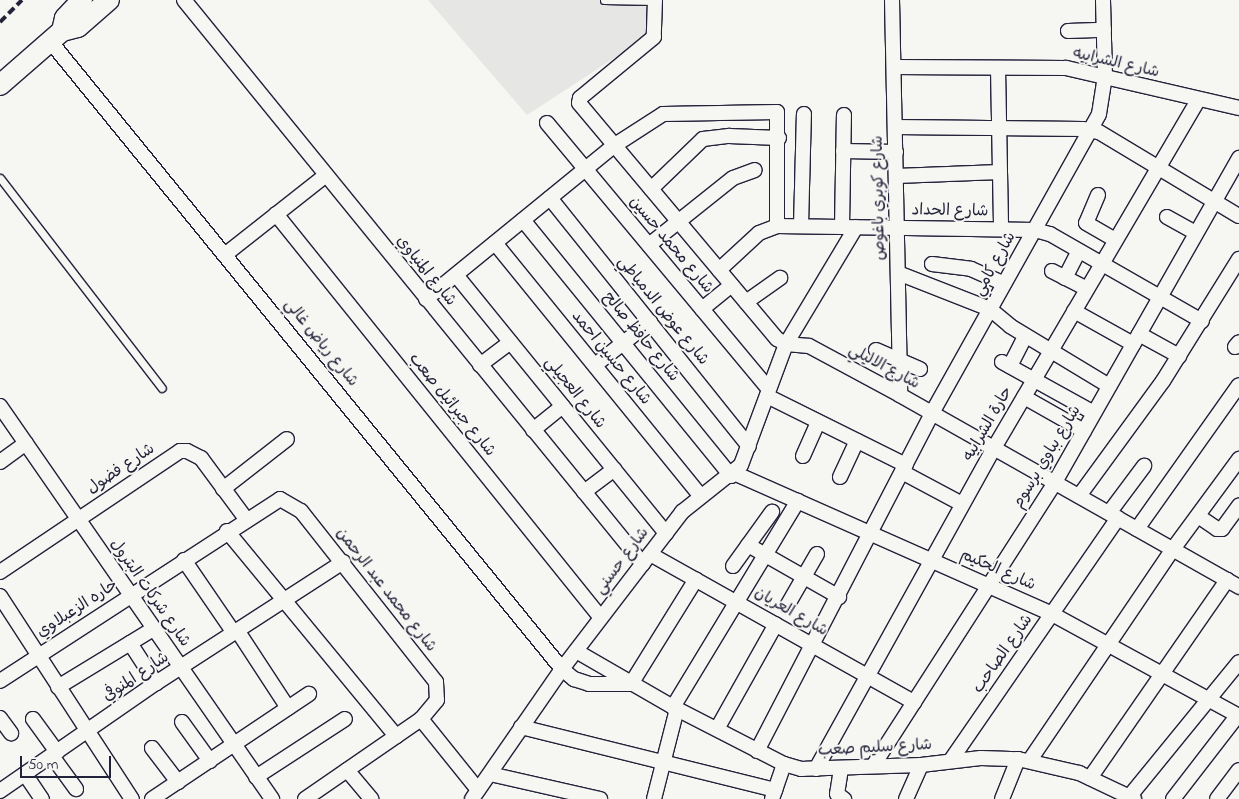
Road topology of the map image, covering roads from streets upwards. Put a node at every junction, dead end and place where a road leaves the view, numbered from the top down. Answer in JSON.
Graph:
{"nodes":[{"id":1,"x":82,"y":0,"type":"edge"},
{"id":2,"x":109,"y":0,"type":"edge"},
{"id":3,"x":184,"y":0,"type":"edge"},
{"id":4,"x":654,"y":0,"type":"edge"},
{"id":5,"x":892,"y":0,"type":"edge"},
{"id":6,"x":1103,"y":0,"type":"edge"},
{"id":7,"x":1104,"y":30,"type":"junction"},
{"id":8,"x":1068,"y":31,"type":"dead end"},
{"id":9,"x":56,"y":36,"type":"junction"},
{"id":10,"x":894,"y":67,"type":"junction"},
{"id":11,"x":998,"y":68,"type":"junction"},
{"id":12,"x":1105,"y":77,"type":"junction"},
{"id":13,"x":0,"y":86,"type":"edge"},
{"id":14,"x":1198,"y":100,"type":"junction"},
{"id":15,"x":1239,"y":108,"type":"edge"},
{"id":16,"x":804,"y":114,"type":"dead end"},
{"id":17,"x":844,"y":115,"type":"dead end"},
{"id":18,"x":547,"y":123,"type":"dead end"},
{"id":19,"x":895,"y":127,"type":"junction"},
{"id":20,"x":999,"y":128,"type":"junction"},
{"id":21,"x":1091,"y":130,"type":"junction"},
{"id":22,"x":779,"y":138,"type":"junction"},
{"id":23,"x":615,"y":145,"type":"junction"},
{"id":24,"x":843,"y":151,"type":"junction"},
{"id":25,"x":896,"y":152,"type":"junction"},
{"id":26,"x":1239,"y":158,"type":"edge"},
{"id":27,"x":1159,"y":166,"type":"junction"},
{"id":28,"x":586,"y":169,"type":"junction"},
{"id":29,"x":755,"y":170,"type":"dead end"},
{"id":30,"x":1000,"y":172,"type":"junction"},
{"id":31,"x":326,"y":175,"type":"junction"},
{"id":32,"x":896,"y":176,"type":"junction"},
{"id":33,"x":651,"y":189,"type":"junction"},
{"id":34,"x":1098,"y":195,"type":"dead end"},
{"id":35,"x":550,"y":198,"type":"junction"},
{"id":36,"x":1215,"y":201,"type":"junction"},
{"id":37,"x":276,"y":214,"type":"junction"},
{"id":38,"x":1239,"y":216,"type":"edge"},
{"id":39,"x":1167,"y":218,"type":"dead end"},
{"id":40,"x":523,"y":220,"type":"junction"},
{"id":41,"x":679,"y":221,"type":"junction"},
{"id":42,"x":777,"y":226,"type":"junction"},
{"id":43,"x":801,"y":226,"type":"junction"},
{"id":44,"x":842,"y":227,"type":"junction"},
{"id":45,"x":856,"y":227,"type":"junction"},
{"id":46,"x":897,"y":228,"type":"junction"},
{"id":47,"x":1001,"y":229,"type":"junction"},
{"id":48,"x":1035,"y":230,"type":"junction"},
{"id":49,"x":1196,"y":233,"type":"junction"},
{"id":50,"x":1116,"y":240,"type":"junction"},
{"id":51,"x":495,"y":243,"type":"junction"},
{"id":52,"x":649,"y":245,"type":"junction"},
{"id":53,"x":1079,"y":251,"type":"junction"},
{"id":54,"x":226,"y":254,"type":"junction"},
{"id":55,"x":1239,"y":259,"type":"edge"},
{"id":56,"x":932,"y":264,"type":"dead end"},
{"id":57,"x":1101,"y":264,"type":"junction"},
{"id":58,"x":719,"y":270,"type":"junction"},
{"id":59,"x":898,"y":273,"type":"junction"},
{"id":60,"x":456,"y":275,"type":"junction"},
{"id":61,"x":780,"y":278,"type":"dead end"},
{"id":62,"x":1004,"y":284,"type":"junction"},
{"id":63,"x":732,"y":285,"type":"junction"},
{"id":64,"x":1087,"y":289,"type":"junction"},
{"id":65,"x":1160,"y":298,"type":"junction"},
{"id":66,"x":426,"y":299,"type":"junction"},
{"id":67,"x":746,"y":302,"type":"junction"},
{"id":68,"x":702,"y":309,"type":"junction"},
{"id":69,"x":990,"y":309,"type":"junction"},
{"id":70,"x":1074,"y":311,"type":"junction"},
{"id":71,"x":1202,"y":321,"type":"junction"},
{"id":72,"x":650,"y":322,"type":"junction"},
{"id":73,"x":1025,"y":336,"type":"junction"},
{"id":74,"x":1136,"y":339,"type":"junction"},
{"id":75,"x":510,"y":342,"type":"junction"},
{"id":76,"x":623,"y":343,"type":"junction"},
{"id":77,"x":786,"y":344,"type":"junction"},
{"id":78,"x":876,"y":350,"type":"dead end"},
{"id":79,"x":1050,"y":351,"type":"junction"},
{"id":80,"x":1179,"y":356,"type":"junction"},
{"id":81,"x":900,"y":360,"type":"junction"},
{"id":82,"x":480,"y":365,"type":"junction"},
{"id":83,"x":595,"y":365,"type":"junction"},
{"id":84,"x":920,"y":369,"type":"dead end"},
{"id":85,"x":1034,"y":380,"type":"junction"},
{"id":86,"x":1239,"y":385,"type":"edge"},
{"id":87,"x":1109,"y":386,"type":"junction"},
{"id":88,"x":768,"y":393,"type":"junction"},
{"id":89,"x":900,"y":395,"type":"junction"},
{"id":90,"x":1024,"y":396,"type":"junction"},
{"id":91,"x":0,"y":406,"type":"edge"},
{"id":92,"x":563,"y":406,"type":"junction"},
{"id":93,"x":932,"y":413,"type":"junction"},
{"id":94,"x":1094,"y":413,"type":"junction"},
{"id":95,"x":818,"y":422,"type":"junction"},
{"id":96,"x":533,"y":430,"type":"junction"},
{"id":97,"x":1084,"y":431,"type":"junction"},
{"id":98,"x":287,"y":439,"type":"dead end"},
{"id":99,"x":857,"y":441,"type":"junction"},
{"id":100,"x":26,"y":443,"type":"junction"},
{"id":101,"x":749,"y":446,"type":"junction"},
{"id":102,"x":994,"y":448,"type":"junction"},
{"id":103,"x":802,"y":456,"type":"dead end"},
{"id":104,"x":1239,"y":459,"type":"edge"},
{"id":105,"x":0,"y":462,"type":"edge"},
{"id":106,"x":1144,"y":466,"type":"dead end"},
{"id":107,"x":904,"y":468,"type":"junction"},
{"id":108,"x":614,"y":469,"type":"junction"},
{"id":109,"x":732,"y":475,"type":"junction"},
{"id":110,"x":840,"y":477,"type":"dead end"},
{"id":111,"x":1055,"y":482,"type":"junction"},
{"id":112,"x":223,"y":489,"type":"junction"},
{"id":113,"x":584,"y":492,"type":"junction"},
{"id":114,"x":700,"y":495,"type":"junction"},
{"id":115,"x":1079,"y":496,"type":"junction"},
{"id":116,"x":273,"y":501,"type":"joint"},
{"id":117,"x":798,"y":501,"type":"junction"},
{"id":118,"x":962,"y":504,"type":"junction"},
{"id":119,"x":1239,"y":506,"type":"edge"},
{"id":120,"x":772,"y":512,"type":"dead end"},
{"id":121,"x":1114,"y":516,"type":"junction"},
{"id":122,"x":1198,"y":516,"type":"junction"},
{"id":123,"x":78,"y":519,"type":"junction"},
{"id":124,"x":246,"y":519,"type":"junction"},
{"id":125,"x":1137,"y":529,"type":"junction"},
{"id":126,"x":227,"y":531,"type":"junction"},
{"id":127,"x":666,"y":533,"type":"junction"},
{"id":128,"x":872,"y":534,"type":"junction"},
{"id":129,"x":748,"y":545,"type":"junction"},
{"id":130,"x":1173,"y":549,"type":"junction"},
{"id":131,"x":816,"y":554,"type":"dead end"},
{"id":132,"x":766,"y":556,"type":"junction"},
{"id":133,"x":646,"y":559,"type":"junction"},
{"id":134,"x":184,"y":560,"type":"junction"},
{"id":135,"x":931,"y":560,"type":"junction"},
{"id":136,"x":343,"y":562,"type":"junction"},
{"id":137,"x":733,"y":566,"type":"dead end"},
{"id":138,"x":0,"y":572,"type":"edge"},
{"id":139,"x":804,"y":577,"type":"junction"},
{"id":140,"x":696,"y":579,"type":"junction"},
{"id":141,"x":1234,"y":581,"type":"edge"},
{"id":142,"x":989,"y":585,"type":"junction"},
{"id":143,"x":130,"y":595,"type":"junction"},
{"id":144,"x":0,"y":596,"type":"edge"},
{"id":145,"x":839,"y":597,"type":"junction"},
{"id":146,"x":284,"y":600,"type":"junction"},
{"id":147,"x":738,"y":603,"type":"junction"},
{"id":148,"x":787,"y":606,"type":"dead end"},
{"id":149,"x":1052,"y":614,"type":"junction"},
{"id":150,"x":601,"y":618,"type":"junction"},
{"id":151,"x":776,"y":624,"type":"junction"},
{"id":152,"x":153,"y":629,"type":"junction"},
{"id":153,"x":236,"y":632,"type":"junction"},
{"id":154,"x":130,"y":643,"type":"junction"},
{"id":155,"x":1109,"y":645,"type":"junction"},
{"id":156,"x":813,"y":646,"type":"junction"},
{"id":157,"x":576,"y":651,"type":"junction"},
{"id":158,"x":38,"y":656,"type":"junction"},
{"id":159,"x":1239,"y":662,"type":"edge"},
{"id":160,"x":180,"y":668,"type":"junction"},
{"id":161,"x":562,"y":669,"type":"junction"},
{"id":162,"x":1163,"y":674,"type":"junction"},
{"id":163,"x":867,"y":676,"type":"junction"},
{"id":164,"x":0,"y":681,"type":"edge"},
{"id":165,"x":156,"y":683,"type":"junction"},
{"id":166,"x":631,"y":684,"type":"junction"},
{"id":167,"x":58,"y":687,"type":"junction"},
{"id":168,"x":309,"y":694,"type":"dead end"},
{"id":169,"x":1209,"y":700,"type":"junction"},
{"id":170,"x":914,"y":702,"type":"junction"},
{"id":171,"x":288,"y":708,"type":"junction"},
{"id":172,"x":675,"y":708,"type":"junction"},
{"id":173,"x":1238,"y":716,"type":"edge"},
{"id":174,"x":0,"y":718,"type":"edge"},
{"id":175,"x":345,"y":718,"type":"dead end"},
{"id":176,"x":34,"y":719,"type":"dead end"},
{"id":177,"x":421,"y":720,"type":"junction"},
{"id":178,"x":182,"y":722,"type":"dead end"},
{"id":179,"x":521,"y":727,"type":"junction"},
{"id":180,"x":717,"y":729,"type":"junction"},
{"id":181,"x":86,"y":732,"type":"junction"},
{"id":182,"x":11,"y":733,"type":"dead end"},
{"id":183,"x":396,"y":736,"type":"junction"},
{"id":184,"x":234,"y":745,"type":"junction"},
{"id":185,"x":152,"y":748,"type":"dead end"},
{"id":186,"x":758,"y":751,"type":"junction"},
{"id":187,"x":54,"y":754,"type":"junction"},
{"id":188,"x":951,"y":760,"type":"junction"},
{"id":189,"x":1024,"y":760,"type":"junction"},
{"id":190,"x":210,"y":761,"type":"junction"},
{"id":191,"x":663,"y":762,"type":"junction"},
{"id":192,"x":784,"y":764,"type":"junction"},
{"id":193,"x":921,"y":765,"type":"junction"},
{"id":194,"x":873,"y":766,"type":"junction"},
{"id":195,"x":816,"y":769,"type":"junction"},
{"id":196,"x":841,"y":769,"type":"junction"},
{"id":197,"x":347,"y":770,"type":"junction"},
{"id":198,"x":1239,"y":770,"type":"edge"},
{"id":199,"x":25,"y":774,"type":"junction"},
{"id":200,"x":490,"y":774,"type":"junction"},
{"id":201,"x":256,"y":778,"type":"junction"},
{"id":202,"x":1090,"y":778,"type":"junction"},
{"id":203,"x":178,"y":782,"type":"junction"},
{"id":204,"x":76,"y":789,"type":"dead end"},
{"id":205,"x":0,"y":792,"type":"edge"},
{"id":206,"x":773,"y":794,"type":"edge"},
{"id":207,"x":473,"y":796,"type":"edge"},
{"id":208,"x":1131,"y":798,"type":"edge"},
{"id":209,"x":4,"y":799,"type":"edge"},
{"id":210,"x":42,"y":799,"type":"edge"},
{"id":211,"x":132,"y":799,"type":"edge"},
{"id":212,"x":152,"y":799,"type":"edge"},
{"id":213,"x":272,"y":799,"type":"edge"},
{"id":214,"x":305,"y":799,"type":"edge"},
{"id":215,"x":371,"y":799,"type":"edge"},
{"id":216,"x":600,"y":799,"type":"edge"},
{"id":217,"x":654,"y":799,"type":"edge"},
{"id":218,"x":844,"y":799,"type":"edge"},
{"id":219,"x":906,"y":799,"type":"edge"},
{"id":220,"x":1002,"y":799,"type":"edge"},
{"id":221,"x":1173,"y":799,"type":"edge"},
{"id":222,"x":1217,"y":799,"type":"edge"}],
"edges":[{"from":1,"to":9,"type":"main road"},
{"from":2,"to":9,"type":"main road"},
{"from":3,"to":31,"type":"street","name":"شارع المنياوي"},
{"from":4,"to":23,"type":"street"},
{"from":5,"to":10,"type":"street","name":"شارع كوبري باغوص"},
{"from":6,"to":7,"type":"street","name":"شارع كامي"},
{"from":7,"to":8,"type":"street"},
{"from":7,"to":12,"type":"street","name":"شارع كامي"},
{"from":9,"to":13,"type":"main road"},
{"from":9,"to":54,"type":"street","name":"شارع رياض غالي"},
{"from":10,"to":11,"type":"street","name":"شارع الشرابيه"},
{"from":10,"to":19,"type":"street","name":"شارع كوبري باغوص"},
{"from":11,"to":12,"type":"street","name":"شارع الشرابيه"},
{"from":11,"to":20,"type":"street"},
{"from":12,"to":14,"type":"street","name":"شارع الشرابيه"},
{"from":12,"to":21,"type":"street","name":"شارع كامي"},
{"from":14,"to":15,"type":"street","name":"شارع الشرابيه"},
{"from":14,"to":27,"type":"street","name":"حارة الشرابيه"},
{"from":16,"to":43,"type":"street"},
{"from":17,"to":24,"type":"street"},
{"from":18,"to":28,"type":"street","name":"شارع محمد حسين"},
{"from":19,"to":20,"type":"street"},
{"from":19,"to":25,"type":"street","name":"شارع كوبري باغوص"},
{"from":20,"to":21,"type":"street"},
{"from":20,"to":30,"type":"street"},
{"from":21,"to":27,"type":"street"},
{"from":21,"to":48,"type":"street","name":"شارع كامي"},
{"from":22,"to":23,"type":"street"},
{"from":22,"to":33,"type":"street"},
{"from":22,"to":42,"type":"street"},
{"from":23,"to":28,"type":"street"},
{"from":23,"to":33,"type":"street"},
{"from":24,"to":25,"type":"street"},
{"from":24,"to":44,"type":"street"},
{"from":25,"to":32,"type":"street","name":"شارع كوبري باغوص"},
{"from":26,"to":36,"type":"street","name":"شارع بباوي برسوم"},
{"from":27,"to":36,"type":"street"},
{"from":27,"to":50,"type":"street","name":"حارة الشرابيه"},
{"from":28,"to":35,"type":"street"},
{"from":28,"to":52,"type":"street","name":"شارع محمد حسين"},
{"from":29,"to":41,"type":"street"},
{"from":30,"to":32,"type":"street"},
{"from":30,"to":47,"type":"street"},
{"from":31,"to":37,"type":"street"},
{"from":31,"to":66,"type":"street","name":"شارع المنياوي"},
{"from":32,"to":46,"type":"street","name":"شارع كوبري باغوص"},
{"from":33,"to":41,"type":"street"},
{"from":34,"to":50,"type":"street"},
{"from":35,"to":40,"type":"street"},
{"from":35,"to":72,"type":"street","name":"شارع عوض الدمياطي"},
{"from":36,"to":38,"type":"street"},
{"from":36,"to":49,"type":"street","name":"شارع بباوي برسوم"},
{"from":37,"to":54,"type":"street"},
{"from":37,"to":150,"type":"street","name":"شارع جبرائيل صعب"},
{"from":39,"to":49,"type":"street"},
{"from":40,"to":51,"type":"street"},
{"from":40,"to":76,"type":"street","name":"شارع حافظ صالح"},
{"from":41,"to":52,"type":"street"},
{"from":41,"to":58,"type":"street"},
{"from":42,"to":43,"type":"street","name":"شارع الحداد"},
{"from":42,"to":58,"type":"street","name":"شارع الحداد"},
{"from":43,"to":44,"type":"street","name":"شارع الحداد"},
{"from":44,"to":45,"type":"street","name":"شارع الحداد"},
{"from":45,"to":46,"type":"street","name":"شارع الحداد"},
{"from":45,"to":77,"type":"street","name":"شارع حسني"},
{"from":46,"to":47,"type":"street","name":"شارع الحداد"},
{"from":46,"to":59,"type":"street","name":"شارع كوبري باغوص"},
{"from":47,"to":48,"type":"street","name":"شارع الحداد"},
{"from":48,"to":53,"type":"street","name":"شارع الحداد"},
{"from":48,"to":62,"type":"street","name":"شارع كامي"},
{"from":49,"to":65,"type":"street","name":"شارع بباوي برسوم"},
{"from":50,"to":57,"type":"street","name":"حارة الشرابيه"},
{"from":51,"to":60,"type":"street"},
{"from":51,"to":83,"type":"street","name":"شارع حسين احمد"},
{"from":52,"to":68,"type":"street","name":"شارع محمد حسين"},
{"from":53,"to":57,"type":"street","name":"شارع الحداد"},
{"from":53,"to":64,"type":"street"},
{"from":54,"to":161,"type":"street","name":"شارع رياض غالي"},
{"from":55,"to":71,"type":"street"},
{"from":56,"to":62,"type":"street"},
{"from":57,"to":64,"type":"street","name":"حارة الشرابيه"},
{"from":57,"to":65,"type":"street","name":"شارع الحداد"},
{"from":58,"to":63,"type":"street"},
{"from":59,"to":69,"type":"street"},
{"from":59,"to":81,"type":"street","name":"شارع كوبري باغوص"},
{"from":60,"to":66,"type":"street"},
{"from":60,"to":75,"type":"street","name":"شارع العجيلي"},
{"from":61,"to":67,"type":"street"},
{"from":62,"to":69,"type":"street","name":"شارع كامي"},
{"from":63,"to":67,"type":"street"},
{"from":63,"to":68,"type":"street"},
{"from":64,"to":70,"type":"street","name":"حارة الشرابيه"},
{"from":65,"to":71,"type":"street","name":"شارع الحداد"},
{"from":65,"to":74,"type":"street","name":"شارع بباوي برسوم"},
{"from":66,"to":82,"type":"street","name":"شارع المنياوي"},
{"from":67,"to":77,"type":"street"},
{"from":68,"to":88,"type":"street","name":"شارع محمد حسين"},
{"from":69,"to":73,"type":"street"},
{"from":69,"to":93,"type":"street","name":"شارع كامي"},
{"from":70,"to":74,"type":"street"},
{"from":70,"to":79,"type":"street","name":"حارة الشرابيه"},
{"from":71,"to":80,"type":"street"},
{"from":72,"to":76,"type":"street"},
{"from":72,"to":101,"type":"street","name":"شارع عوض الدمياطي"},
{"from":73,"to":79,"type":"street"},
{"from":73,"to":85,"type":"street"},
{"from":74,"to":80,"type":"street"},
{"from":74,"to":87,"type":"street","name":"شارع بباوي برسوم"},
{"from":75,"to":82,"type":"street"},
{"from":75,"to":92,"type":"street","name":"شارع العجيلي"},
{"from":76,"to":83,"type":"street"},
{"from":76,"to":109,"type":"street","name":"شارع حافظ صالح"},
{"from":77,"to":88,"type":"street","name":"شارع حسني"},
{"from":77,"to":89,"type":"street","name":"شارع الاليلي"},
{"from":78,"to":81,"type":"street"},
{"from":79,"to":85,"type":"street","name":"حارة الشرابيه"},
{"from":79,"to":87,"type":"street"},
{"from":80,"to":115,"type":"street"},
{"from":81,"to":84,"type":"street"},
{"from":81,"to":89,"type":"street","name":"شارع كوبري باغوص"},
{"from":82,"to":96,"type":"street","name":"شارع المنياوي"},
{"from":83,"to":114,"type":"street","name":"شارع حسين احمد"},
{"from":85,"to":90,"type":"street","name":"حارة الشرابيه"},
{"from":85,"to":94,"type":"street"},
{"from":86,"to":125,"type":"street"},
{"from":87,"to":94,"type":"street","name":"شارع بباوي برسوم"},
{"from":88,"to":95,"type":"street"},
{"from":88,"to":101,"type":"street","name":"شارع حسني"},
{"from":89,"to":93,"type":"street","name":"شارع الاليلي"},
{"from":90,"to":97,"type":"street"},
{"from":90,"to":102,"type":"street","name":"حارة الشرابيه"},
{"from":91,"to":100,"type":"street","name":"شارع شركات البترول"},
{"from":92,"to":96,"type":"street"},
{"from":92,"to":108,"type":"street","name":"شارع العجيلي"},
{"from":93,"to":102,"type":"street","name":"شارع الاليلي"},
{"from":93,"to":107,"type":"street","name":"شارع كامي"},
{"from":94,"to":97,"type":"street","name":"شارع بباوي برسوم"},
{"from":95,"to":99,"type":"street"},
{"from":95,"to":103,"type":"street"},
{"from":96,"to":113,"type":"street","name":"شارع المنياوي"},
{"from":97,"to":111,"type":"street","name":"شارع بباوي برسوم"},
{"from":98,"to":112,"type":"street"},
{"from":99,"to":107,"type":"street"},
{"from":99,"to":110,"type":"street"},
{"from":100,"to":105,"type":"street"},
{"from":100,"to":123,"type":"street","name":"شارع شركات البترول"},
{"from":101,"to":109,"type":"street","name":"شارع حسني"},
{"from":102,"to":111,"type":"street","name":"شارع الاليلي"},
{"from":102,"to":118,"type":"street","name":"حارة الشرابيه"},
{"from":104,"to":122,"type":"street"},
{"from":106,"to":121,"type":"street","name":"شارع الصاحب"},
{"from":107,"to":118,"type":"street"},
{"from":107,"to":128,"type":"street","name":"شارع كامي"},
{"from":108,"to":113,"type":"street"},
{"from":108,"to":127,"type":"street","name":"شارع العجيلي"},
{"from":109,"to":114,"type":"street","name":"شارع حسني"},
{"from":109,"to":117,"type":"street","name":"شارع الحكيم"},
{"from":111,"to":115,"type":"street","name":"شارع الاليلي"},
{"from":111,"to":142,"type":"street","name":"شارع بباوي برسوم"},
{"from":112,"to":123,"type":"street","name":"شارع فضول"},
{"from":112,"to":124,"type":"street","name":"شارع فضول"},
{"from":113,"to":133,"type":"street","name":"شارع المنياوي"},
{"from":114,"to":127,"type":"street","name":"شارع حسني"},
{"from":115,"to":121,"type":"street","name":"شارع الاليلي"},
{"from":116,"to":124,"type":"street","name":"حاره الزعبلاوي"},
{"from":116,"to":136,"type":"street","name":"شارع محمد عبد الرحمن"},
{"from":117,"to":128,"type":"street","name":"شارع الحكيم"},
{"from":117,"to":132,"type":"street"},
{"from":118,"to":135,"type":"street","name":"حارة الشرابيه"},
{"from":119,"to":122,"type":"street"},
{"from":120,"to":129,"type":"street"},
{"from":121,"to":125,"type":"street","name":"شارع الاليلي"},
{"from":121,"to":149,"type":"street","name":"شارع الصاحب"},
{"from":122,"to":130,"type":"street"},
{"from":123,"to":138,"type":"street","name":"شارع فضول"},
{"from":123,"to":143,"type":"street","name":"شارع شركات البترول"},
{"from":124,"to":126,"type":"street","name":"حاره الزعبلاوي"},
{"from":125,"to":130,"type":"street","name":"شارع الاليلي"},
{"from":126,"to":134,"type":"street","name":"حاره الزعبلاوي"},
{"from":126,"to":146,"type":"street"},
{"from":127,"to":133,"type":"street","name":"شارع حسني"},
{"from":128,"to":135,"type":"street","name":"شارع الحكيم"},
{"from":128,"to":145,"type":"street","name":"شارع كامي"},
{"from":129,"to":132,"type":"street"},
{"from":129,"to":137,"type":"street"},
{"from":130,"to":141,"type":"street","name":"شارع الاليلي"},
{"from":130,"to":155,"type":"street"},
{"from":131,"to":139,"type":"street"},
{"from":132,"to":139,"type":"street"},
{"from":132,"to":147,"type":"street"},
{"from":133,"to":140,"type":"street","name":"شارع العريان"},
{"from":133,"to":150,"type":"street","name":"شارع حسني"},
{"from":134,"to":143,"type":"street","name":"حاره الزعبلاوي"},
{"from":134,"to":153,"type":"street"},
{"from":135,"to":142,"type":"street","name":"شارع الحكيم"},
{"from":135,"to":163,"type":"street","name":"حارة الشرابيه"},
{"from":136,"to":146,"type":"street","name":"شارع المنوفي"},
{"from":136,"to":177,"type":"street","name":"شارع محمد عبد الرحمن"},
{"from":139,"to":145,"type":"street"},
{"from":139,"to":148,"type":"street"},
{"from":140,"to":147,"type":"street","name":"شارع العريان"},
{"from":140,"to":166,"type":"street"},
{"from":141,"to":162,"type":"street"},
{"from":142,"to":149,"type":"street","name":"شارع الحكيم"},
{"from":142,"to":170,"type":"street","name":"شارع بباوي برسوم"},
{"from":143,"to":152,"type":"street","name":"شارع شركات البترول"},
{"from":143,"to":158,"type":"street","name":"حاره الزعبلاوي"},
{"from":144,"to":158,"type":"street"},
{"from":145,"to":156,"type":"street","name":"شارع كامي"},
{"from":146,"to":153,"type":"street","name":"شارع المنوفي"},
{"from":146,"to":183,"type":"street"},
{"from":147,"to":151,"type":"street","name":"شارع العريان"},
{"from":147,"to":172,"type":"street"},
{"from":149,"to":155,"type":"street","name":"شارع الحكيم"},
{"from":149,"to":188,"type":"street","name":"شارع الصاحب"},
{"from":150,"to":157,"type":"street","name":"شارع حسني"},
{"from":151,"to":156,"type":"street","name":"شارع العريان"},
{"from":151,"to":180,"type":"street"},
{"from":152,"to":154,"type":"street"},
{"from":152,"to":160,"type":"street","name":"شارع شركات البترول"},
{"from":153,"to":160,"type":"street","name":"شارع المنوفي"},
{"from":153,"to":171,"type":"street"},
{"from":154,"to":165,"type":"street"},
{"from":154,"to":167,"type":"street"},
{"from":155,"to":162,"type":"street","name":"شارع الحكيم"},
{"from":155,"to":189,"type":"street"},
{"from":156,"to":163,"type":"street","name":"شارع العريان"},
{"from":156,"to":186,"type":"street","name":"شارع كامي"},
{"from":157,"to":161,"type":"street","name":"شارع حسني"},
{"from":157,"to":166,"type":"street","name":"شارع سليم صعب"},
{"from":158,"to":164,"type":"street","name":"حاره الزعبلاوي"},
{"from":158,"to":167,"type":"street"},
{"from":159,"to":169,"type":"street"},
{"from":160,"to":165,"type":"street","name":"شارع المنوفي"},
{"from":160,"to":184,"type":"street","name":"شارع شركات البترول"},
{"from":161,"to":166,"type":"street","name":"شارع سليم صعب"},
{"from":161,"to":179,"type":"street","name":"شارع حسني"},
{"from":162,"to":169,"type":"street","name":"شارع الحكيم"},
{"from":162,"to":202,"type":"street"},
{"from":163,"to":170,"type":"street","name":"شارع العريان"},
{"from":163,"to":195,"type":"street","name":"حارة الشرابيه"},
{"from":165,"to":181,"type":"street","name":"شارع المنوفي"},
{"from":166,"to":172,"type":"street","name":"شارع سليم صعب"},
{"from":167,"to":181,"type":"street"},
{"from":168,"to":171,"type":"street"},
{"from":169,"to":173,"type":"street","name":"شارع الحكيم"},
{"from":169,"to":208,"type":"street"},
{"from":170,"to":194,"type":"street","name":"شارع بباوي برسوم"},
{"from":171,"to":184,"type":"street"},
{"from":172,"to":180,"type":"street","name":"شارع سليم صعب"},
{"from":172,"to":191,"type":"street"},
{"from":173,"to":221,"type":"street"},
{"from":174,"to":182,"type":"street"},
{"from":175,"to":201,"type":"street"},
{"from":176,"to":187,"type":"street"},
{"from":177,"to":183,"type":"street","name":"شارع محمد عبد الرحمن"},
{"from":177,"to":207,"type":"street"},
{"from":178,"to":190,"type":"street"},
{"from":179,"to":191,"type":"street"},
{"from":179,"to":200,"type":"street","name":"شارع حسني"},
{"from":180,"to":186,"type":"street","name":"شارع سليم صعب"},
{"from":181,"to":187,"type":"street","name":"شارع المنوفي"},
{"from":181,"to":211,"type":"street"},
{"from":183,"to":197,"type":"street","name":"شارع محمد عبد الرحمن"},
{"from":184,"to":190,"type":"street"},
{"from":184,"to":201,"type":"street","name":"شارع شركات البترول"},
{"from":185,"to":203,"type":"street"},
{"from":186,"to":192,"type":"street","name":"شارع سليم صعب"},
{"from":187,"to":199,"type":"street","name":"شارع المنوفي"},
{"from":187,"to":204,"type":"street"},
{"from":188,"to":189,"type":"street","name":"شارع سليم صعب"},
{"from":188,"to":193,"type":"street","name":"شارع سليم صعب"},
{"from":189,"to":202,"type":"street","name":"شارع سليم صعب"},
{"from":189,"to":220,"type":"street"},
{"from":190,"to":203,"type":"street"},
{"from":191,"to":206,"type":"street"},
{"from":191,"to":217,"type":"street"},
{"from":192,"to":195,"type":"street","name":"شارع سليم صعب"},
{"from":192,"to":206,"type":"street"},
{"from":193,"to":194,"type":"street","name":"شارع سليم صعب"},
{"from":193,"to":219,"type":"street"},
{"from":194,"to":196,"type":"street","name":"شارع سليم صعب"},
{"from":195,"to":196,"type":"street","name":"شارع سليم صعب"},
{"from":196,"to":218,"type":"street"},
{"from":197,"to":214,"type":"street","name":"شارع محمد عبد الرحمن"},
{"from":197,"to":215,"type":"street"},
{"from":198,"to":222,"type":"street"},
{"from":199,"to":205,"type":"street","name":"شارع المنوفي"},
{"from":199,"to":210,"type":"street"},
{"from":200,"to":207,"type":"street","name":"شارع حسني"},
{"from":200,"to":216,"type":"street"},
{"from":201,"to":213,"type":"street","name":"شارع شركات البترول"},
{"from":202,"to":208,"type":"street","name":"شارع سليم صعب"},
{"from":203,"to":212,"type":"street"},
{"from":205,"to":209,"type":"street"}]}
